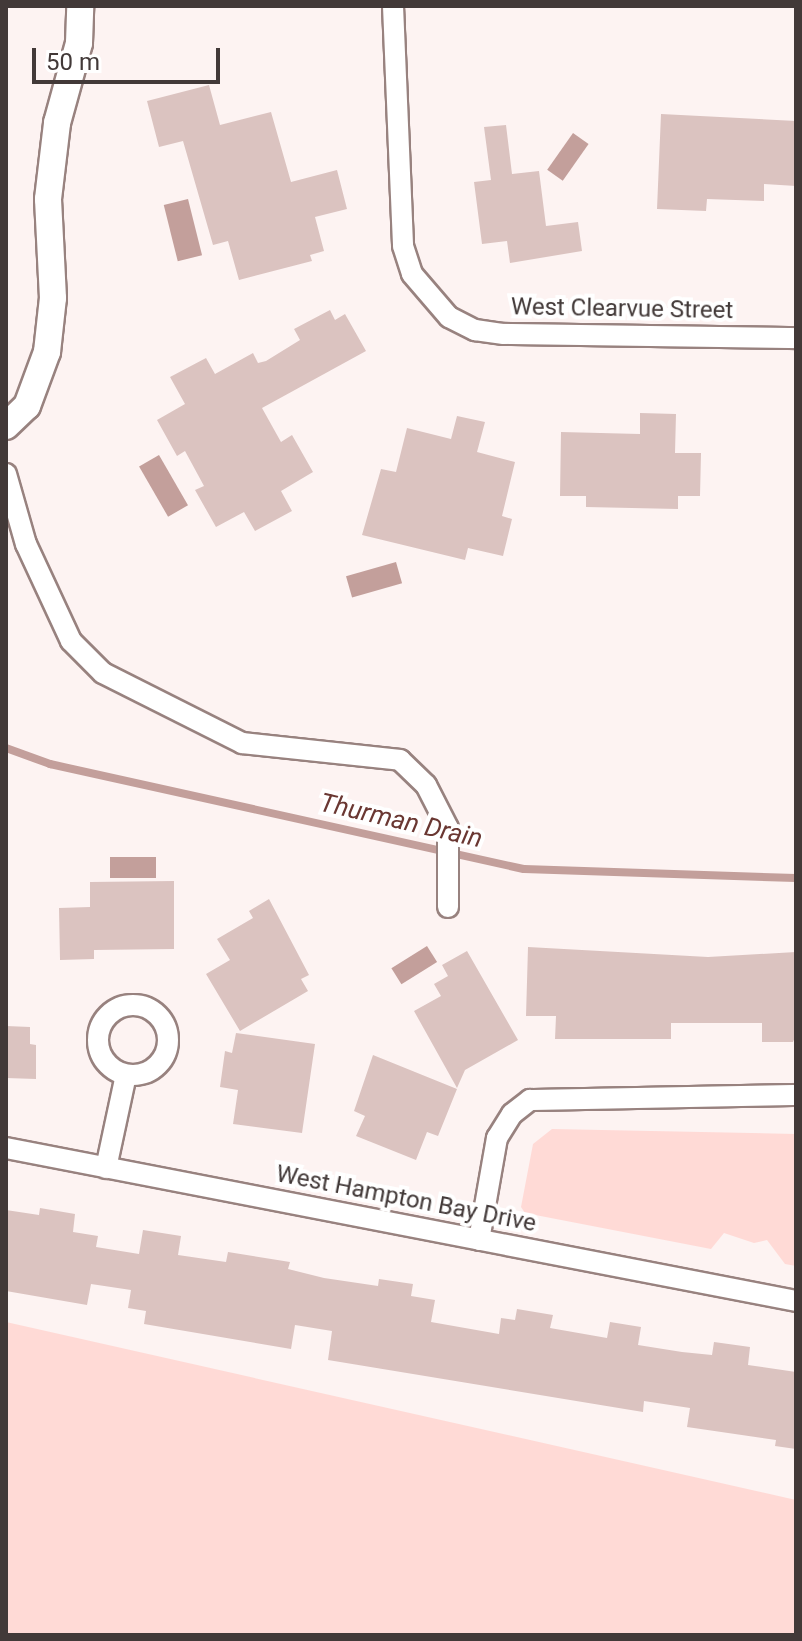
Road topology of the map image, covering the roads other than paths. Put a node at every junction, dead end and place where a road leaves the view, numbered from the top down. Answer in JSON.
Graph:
{"nodes":[{"id":1,"x":80,"y":6,"type":"edge"},
{"id":2,"x":393,"y":6,"type":"edge"},
{"id":3,"x":796,"y":338,"type":"edge"},
{"id":4,"x":6,"y":426,"type":"edge"},
{"id":5,"x":6,"y":474,"type":"edge"},
{"id":6,"x":448,"y":907,"type":"dead end"},
{"id":7,"x":126,"y":1075,"type":"dead end"},
{"id":8,"x":796,"y":1095,"type":"edge"},
{"id":9,"x":6,"y":1148,"type":"edge"},
{"id":10,"x":106,"y":1168,"type":"junction"},
{"id":11,"x":479,"y":1240,"type":"junction"},
{"id":12,"x":796,"y":1301,"type":"edge"}],
"edges":[{"from":1,"to":4,"type":"street"},
{"from":2,"to":3,"type":"street","name":"West Clearvue Street"},
{"from":5,"to":6,"type":"street"},
{"from":7,"to":10,"type":"street"},
{"from":8,"to":11,"type":"street"},
{"from":9,"to":10,"type":"street","name":"West Hampton Bay Drive"},
{"from":10,"to":11,"type":"street","name":"West Hampton Bay Drive"},
{"from":11,"to":12,"type":"street","name":"West Hampton Bay Drive"}]}
